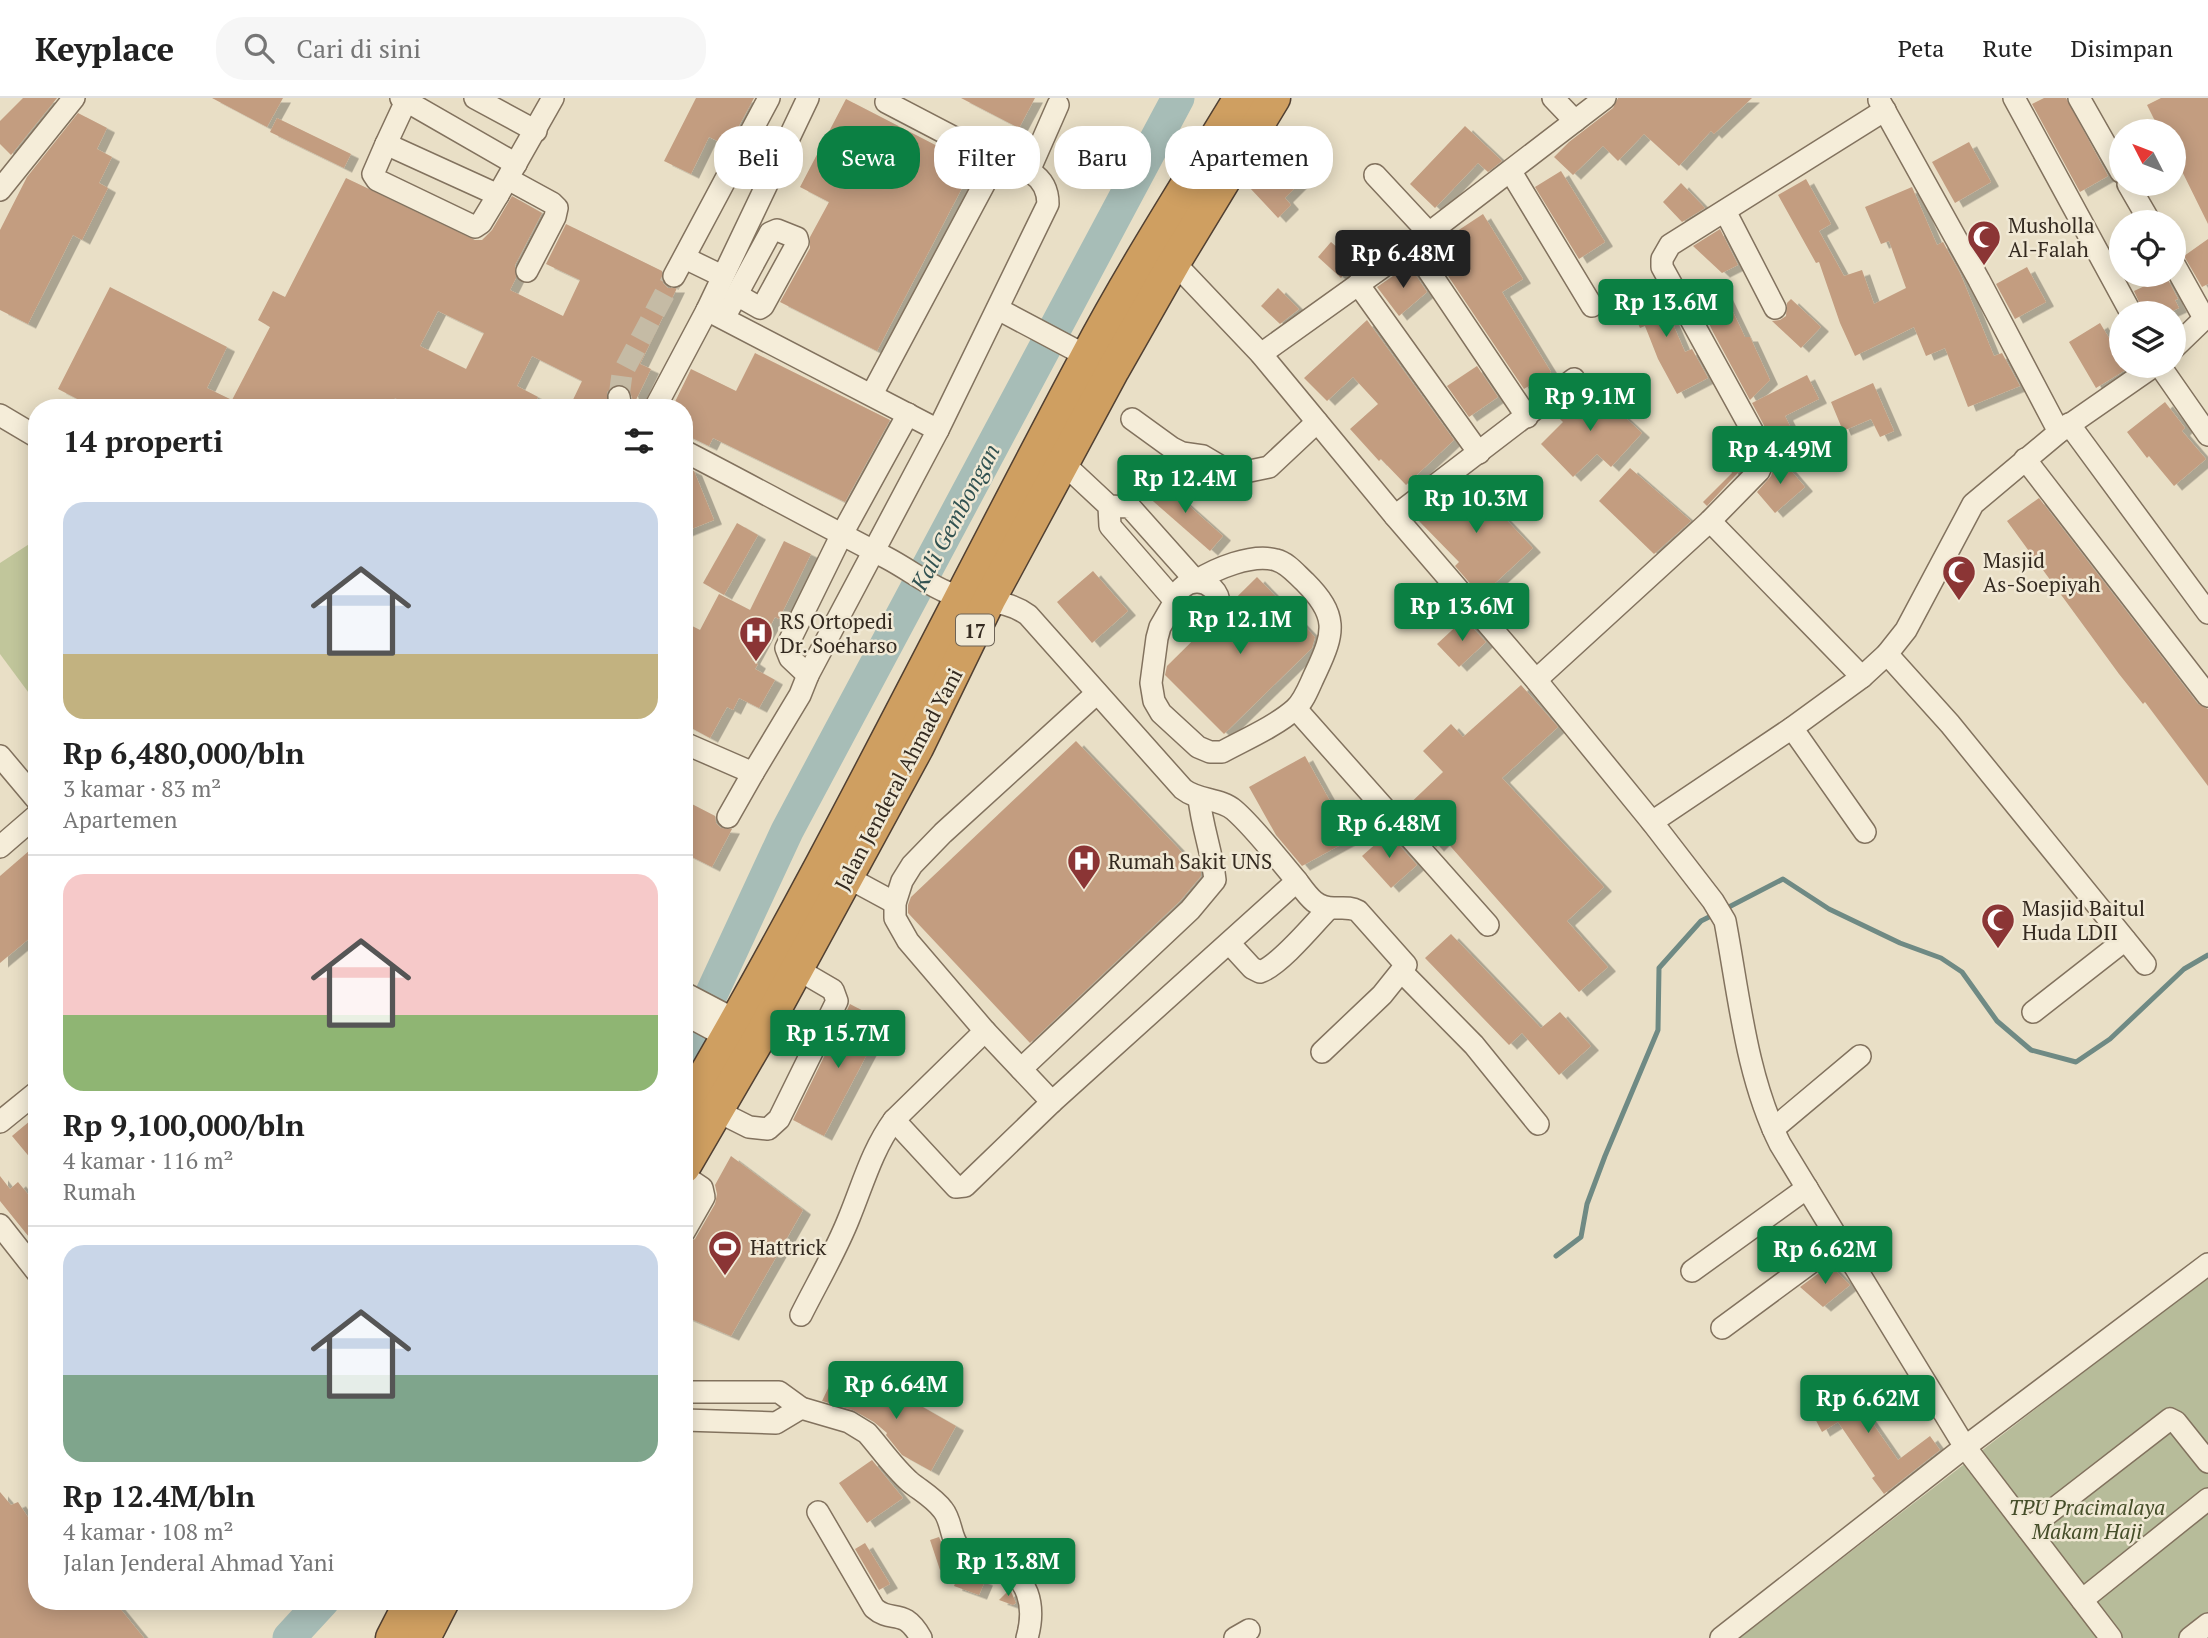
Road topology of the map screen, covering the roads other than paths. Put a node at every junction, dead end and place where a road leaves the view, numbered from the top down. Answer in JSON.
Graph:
{"nodes":[{"id":1,"x":74,"y":98,"type":"edge"},
{"id":2,"x":475,"y":98,"type":"edge"},
{"id":3,"x":552,"y":98,"type":"edge"},
{"id":4,"x":769,"y":98,"type":"edge"},
{"id":5,"x":1240,"y":98,"type":"edge"},
{"id":6,"x":1274,"y":98,"type":"edge"},
{"id":7,"x":1553,"y":98,"type":"edge"},
{"id":8,"x":1605,"y":98,"type":"edge"},
{"id":9,"x":2014,"y":98,"type":"edge"},
{"id":10,"x":2079,"y":98,"type":"edge"},
{"id":11,"x":403,"y":99,"type":"edge"},
{"id":12,"x":884,"y":99,"type":"edge"},
{"id":13,"x":801,"y":100,"type":"edge"},
{"id":14,"x":1882,"y":104,"type":"edge"},
{"id":15,"x":909,"y":105,"type":"edge"},
{"id":16,"x":1058,"y":105,"type":"dead end"},
{"id":17,"x":1574,"y":121,"type":"junction"},
{"id":18,"x":943,"y":126,"type":"edge"},
{"id":19,"x":536,"y":131,"type":"junction"},
{"id":20,"x":386,"y":144,"type":"junction"},
{"id":21,"x":1040,"y":146,"type":"edge"},
{"id":22,"x":2109,"y":151,"type":"edge"},
{"id":23,"x":1511,"y":172,"type":"junction"},
{"id":24,"x":1375,"y":175,"type":"dead end"},
{"id":25,"x":507,"y":179,"type":"junction"},
{"id":26,"x":1040,"y":179,"type":"edge"},
{"id":27,"x":982,"y":189,"type":"edge"},
{"id":28,"x":0,"y":190,"type":"edge"},
{"id":29,"x":1725,"y":211,"type":"junction"},
{"id":30,"x":1429,"y":233,"type":"junction"},
{"id":31,"x":1412,"y":246,"type":"junction"},
{"id":32,"x":1163,"y":252,"type":"junction"},
{"id":33,"x":685,"y":258,"type":"junction"},
{"id":34,"x":527,"y":271,"type":"dead end"},
{"id":35,"x":674,"y":276,"type":"tunnel mouth"},
{"id":36,"x":722,"y":276,"type":"junction"},
{"id":37,"x":1358,"y":284,"type":"junction"},
{"id":38,"x":2186,"y":284,"type":"edge"},
{"id":39,"x":737,"y":295,"type":"dead end"},
{"id":40,"x":2125,"y":301,"type":"edge"},
{"id":41,"x":1592,"y":306,"type":"dead end"},
{"id":42,"x":1775,"y":308,"type":"dead end"},
{"id":43,"x":1003,"y":312,"type":"junction"},
{"id":44,"x":715,"y":314,"type":"junction"},
{"id":45,"x":2206,"y":317,"type":"edge"},
{"id":46,"x":2186,"y":336,"type":"edge"},
{"id":47,"x":1261,"y":354,"type":"junction"},
{"id":48,"x":1100,"y":363,"type":"junction"},
{"id":49,"x":2137,"y":378,"type":"edge"},
{"id":50,"x":2168,"y":378,"type":"edge"},
{"id":51,"x":1574,"y":379,"type":"dead end"},
{"id":52,"x":873,"y":394,"type":"junction"},
{"id":53,"x":661,"y":399,"type":"edge"},
{"id":54,"x":908,"y":414,"type":"junction"},
{"id":55,"x":0,"y":415,"type":"edge"},
{"id":56,"x":1527,"y":417,"type":"junction"},
{"id":57,"x":1132,"y":419,"type":"dead end"},
{"id":58,"x":1317,"y":422,"type":"junction"},
{"id":59,"x":2064,"y":428,"type":"junction"},
{"id":60,"x":938,"y":430,"type":"junction"},
{"id":61,"x":28,"y":432,"type":"edge"},
{"id":62,"x":2208,"y":435,"type":"edge"},
{"id":63,"x":1479,"y":453,"type":"junction"},
{"id":64,"x":693,"y":456,"type":"edge"},
{"id":65,"x":2025,"y":459,"type":"junction"},
{"id":66,"x":1064,"y":464,"type":"junction"},
{"id":67,"x":1109,"y":506,"type":"junction"},
{"id":68,"x":1395,"y":516,"type":"junction"},
{"id":69,"x":1710,"y":521,"type":"junction"},
{"id":70,"x":842,"y":534,"type":"junction"},
{"id":71,"x":879,"y":555,"type":"junction"},
{"id":72,"x":1196,"y":581,"type":"junction"},
{"id":73,"x":965,"y":596,"type":"junction"},
{"id":74,"x":1175,"y":600,"type":"junction"},
{"id":75,"x":2208,"y":613,"type":"edge"},
{"id":76,"x":1887,"y":654,"type":"junction"},
{"id":77,"x":808,"y":675,"type":"junction"},
{"id":78,"x":1862,"y":677,"type":"junction"},
{"id":79,"x":1536,"y":680,"type":"junction"},
{"id":80,"x":1097,"y":692,"type":"junction"},
{"id":81,"x":2208,"y":696,"type":"edge"},
{"id":82,"x":1296,"y":709,"type":"junction"},
{"id":83,"x":1792,"y":729,"type":"junction"},
{"id":84,"x":903,"y":741,"type":"junction"},
{"id":85,"x":693,"y":747,"type":"edge"},
{"id":86,"x":0,"y":756,"type":"edge"},
{"id":87,"x":753,"y":773,"type":"junction"},
{"id":88,"x":28,"y":789,"type":"edge"},
{"id":89,"x":1199,"y":799,"type":"junction"},
{"id":90,"x":728,"y":817,"type":"dead end"},
{"id":91,"x":1652,"y":822,"type":"junction"},
{"id":92,"x":28,"y":823,"type":"edge"},
{"id":93,"x":1865,"y":832,"type":"dead end"},
{"id":94,"x":0,"y":847,"type":"edge"},
{"id":95,"x":847,"y":877,"type":"junction"},
{"id":96,"x":1297,"y":881,"type":"junction"},
{"id":97,"x":895,"y":903,"type":"junction"},
{"id":98,"x":1328,"y":909,"type":"junction"},
{"id":99,"x":1488,"y":925,"type":"dead end"},
{"id":100,"x":2125,"y":940,"type":"junction"},
{"id":101,"x":1230,"y":944,"type":"junction"},
{"id":102,"x":2145,"y":964,"type":"dead end"},
{"id":103,"x":797,"y":969,"type":"junction"},
{"id":104,"x":1402,"y":972,"type":"junction"},
{"id":105,"x":693,"y":1000,"type":"edge"},
{"id":106,"x":2033,"y":1012,"type":"dead end"},
{"id":107,"x":693,"y":1017,"type":"edge"},
{"id":108,"x":732,"y":1029,"type":"junction"},
{"id":109,"x":985,"y":1031,"type":"junction"},
{"id":110,"x":1322,"y":1052,"type":"dead end"},
{"id":111,"x":1860,"y":1056,"type":"dead end"},
{"id":112,"x":1021,"y":1069,"type":"junction"},
{"id":113,"x":693,"y":1096,"type":"edge"},
{"id":114,"x":28,"y":1099,"type":"edge"},
{"id":115,"x":1052,"y":1102,"type":"junction"},
{"id":116,"x":717,"y":1111,"type":"junction"},
{"id":117,"x":894,"y":1120,"type":"junction"},
{"id":118,"x":0,"y":1122,"type":"edge"},
{"id":119,"x":1538,"y":1124,"type":"dead end"},
{"id":120,"x":1773,"y":1129,"type":"junction"},
{"id":121,"x":693,"y":1152,"type":"edge"},
{"id":122,"x":693,"y":1182,"type":"edge"},
{"id":123,"x":1807,"y":1188,"type":"junction"},
{"id":124,"x":693,"y":1216,"type":"edge"},
{"id":125,"x":0,"y":1225,"type":"edge"},
{"id":126,"x":1840,"y":1241,"type":"junction"},
{"id":127,"x":28,"y":1261,"type":"edge"},
{"id":128,"x":2208,"y":1264,"type":"edge"},
{"id":129,"x":1692,"y":1271,"type":"dead end"},
{"id":130,"x":801,"y":1315,"type":"dead end"},
{"id":131,"x":1722,"y":1328,"type":"dead end"},
{"id":132,"x":693,"y":1392,"type":"edge"},
{"id":133,"x":801,"y":1408,"type":"junction"},
{"id":134,"x":693,"y":1420,"type":"edge"},
{"id":135,"x":1965,"y":1447,"type":"junction"},
{"id":136,"x":2208,"y":1462,"type":"edge"},
{"id":137,"x":2208,"y":1499,"type":"edge"},
{"id":138,"x":818,"y":1512,"type":"dead end"},
{"id":139,"x":2028,"y":1529,"type":"junction"},
{"id":140,"x":2082,"y":1600,"type":"junction"},
{"id":141,"x":406,"y":1610,"type":"edge"},
{"id":142,"x":438,"y":1610,"type":"edge"},
{"id":143,"x":2208,"y":1623,"type":"edge"},
{"id":144,"x":392,"y":1638,"type":"edge"},
{"id":145,"x":424,"y":1638,"type":"edge"},
{"id":146,"x":921,"y":1638,"type":"edge"},
{"id":147,"x":1027,"y":1638,"type":"edge"},
{"id":148,"x":1721,"y":1638,"type":"edge"},
{"id":149,"x":2111,"y":1638,"type":"edge"},
{"id":150,"x":2190,"y":1638,"type":"edge"}],
"edges":[{"from":1,"to":28,"type":"street"},
{"from":2,"to":19,"type":"street"},
{"from":3,"to":19,"type":"street"},
{"from":4,"to":33,"type":"street"},
{"from":5,"to":32,"type":"highway","name":"Jalan Jenderal Ahmad Yani","number":"17"},
{"from":6,"to":32,"type":"highway","name":"Jalan Jenderal Ahmad Yani","number":"17"},
{"from":7,"to":17,"type":"street"},
{"from":8,"to":17,"type":"street"},
{"from":9,"to":40,"type":"street"},
{"from":10,"to":22,"type":"street"},
{"from":11,"to":20,"type":"street"},
{"from":11,"to":25,"type":"street"},
{"from":12,"to":15,"type":"street"},
{"from":13,"to":36,"type":"street"},
{"from":14,"to":29,"type":"street"},
{"from":14,"to":59,"type":"street"},
{"from":15,"to":18,"type":"street"},
{"from":16,"to":21,"type":"street"},
{"from":17,"to":23,"type":"street"},
{"from":19,"to":25,"type":"street"},
{"from":20,"to":25,"type":"street"},
{"from":20,"to":25,"type":"street"},
{"from":23,"to":30,"type":"street"},
{"from":23,"to":41,"type":"street"},
{"from":24,"to":30,"type":"street"},
{"from":25,"to":34,"type":"street"},
{"from":26,"to":43,"type":"street"},
{"from":27,"to":52,"type":"street"},
{"from":29,"to":42,"type":"street"},
{"from":29,"to":69,"type":"street"},
{"from":30,"to":31,"type":"street"},
{"from":31,"to":37,"type":"street"},
{"from":31,"to":56,"type":"street"},
{"from":32,"to":47,"type":"street"},
{"from":32,"to":48,"type":"highway","name":"Jalan Jenderal Ahmad Yani","number":"17"},
{"from":33,"to":35,"type":"street"},
{"from":33,"to":36,"type":"street"},
{"from":36,"to":44,"type":"street"},
{"from":37,"to":47,"type":"street"},
{"from":37,"to":63,"type":"street"},
{"from":38,"to":45,"type":"street"},
{"from":39,"to":44,"type":"street"},
{"from":43,"to":48,"type":"street"},
{"from":43,"to":60,"type":"street"},
{"from":44,"to":52,"type":"street"},
{"from":44,"to":53,"type":"street"},
{"from":45,"to":46,"type":"street"},
{"from":47,"to":58,"type":"street"},
{"from":48,"to":66,"type":"highway","name":"Jalan Jenderal Ahmad Yani","number":"17"},
{"from":48,"to":73,"type":"highway","name":"Jalan Jenderal Ahmad Yani","number":"17"},
{"from":49,"to":59,"type":"street"},
{"from":50,"to":62,"type":"street"},
{"from":51,"to":56,"type":"street"},
{"from":52,"to":54,"type":"street"},
{"from":54,"to":60,"type":"street"},
{"from":54,"to":70,"type":"street"},
{"from":55,"to":61,"type":"street"},
{"from":56,"to":63,"type":"street"},
{"from":57,"to":58,"type":"street"},
{"from":58,"to":68,"type":"street"},
{"from":59,"to":65,"type":"street"},
{"from":59,"to":75,"type":"street"},
{"from":60,"to":71,"type":"street"},
{"from":63,"to":68,"type":"street"},
{"from":64,"to":70,"type":"street"},
{"from":65,"to":76,"type":"street"},
{"from":65,"to":81,"type":"street"},
{"from":66,"to":67,"type":"street"},
{"from":66,"to":73,"type":"highway","name":"Jalan Jenderal Ahmad Yani","number":"17"},
{"from":67,"to":72,"type":"street"},
{"from":67,"to":74,"type":"street"},
{"from":68,"to":79,"type":"street"},
{"from":69,"to":78,"type":"street"},
{"from":69,"to":79,"type":"street"},
{"from":70,"to":71,"type":"street"},
{"from":70,"to":77,"type":"street"},
{"from":71,"to":73,"type":"street"},
{"from":71,"to":77,"type":"street"},
{"from":72,"to":74,"type":"street"},
{"from":72,"to":74,"type":"street"},
{"from":72,"to":82,"type":"street"},
{"from":73,"to":80,"type":"street"},
{"from":73,"to":84,"type":"highway","name":"Jalan Jenderal Ahmad Yani","number":"17"},
{"from":74,"to":82,"type":"street"},
{"from":76,"to":78,"type":"street"},
{"from":76,"to":100,"type":"street"},
{"from":77,"to":87,"type":"street"},
{"from":78,"to":83,"type":"street"},
{"from":79,"to":91,"type":"street"},
{"from":80,"to":89,"type":"street"},
{"from":80,"to":97,"type":"street"},
{"from":82,"to":99,"type":"street"},
{"from":83,"to":91,"type":"street"},
{"from":83,"to":93,"type":"street"},
{"from":84,"to":95,"type":"highway","name":"Jalan Jenderal Ahmad Yani","number":"17"},
{"from":84,"to":108,"type":"highway","name":"Jalan Jenderal Ahmad Yani","number":"17"},
{"from":85,"to":87,"type":"street"},
{"from":86,"to":88,"type":"street"},
{"from":87,"to":90,"type":"street"},
{"from":89,"to":96,"type":"street"},
{"from":89,"to":112,"type":"street"},
{"from":91,"to":120,"type":"street"},
{"from":92,"to":94,"type":"street"},
{"from":95,"to":97,"type":"street"},
{"from":95,"to":103,"type":"highway","name":"Jalan Jenderal Ahmad Yani","number":"17"},
{"from":96,"to":98,"type":"street"},
{"from":96,"to":101,"type":"street"},
{"from":97,"to":109,"type":"street"},
{"from":98,"to":101,"type":"street"},
{"from":98,"to":104,"type":"street"},
{"from":100,"to":102,"type":"street"},
{"from":100,"to":106,"type":"street"},
{"from":101,"to":115,"type":"street"},
{"from":103,"to":108,"type":"highway","name":"Jalan Jenderal Ahmad Yani","number":"17"},
{"from":103,"to":116,"type":"street"},
{"from":104,"to":110,"type":"street"},
{"from":104,"to":119,"type":"street"},
{"from":105,"to":108,"type":"street"},
{"from":107,"to":108,"type":"street"},
{"from":108,"to":113,"type":"highway","name":"Jalan Jenderal Ahmad Yani","number":"17"},
{"from":108,"to":116,"type":"highway","name":"Jalan Jenderal Ahmad Yani","number":"17"},
{"from":109,"to":112,"type":"street"},
{"from":109,"to":117,"type":"street"},
{"from":111,"to":120,"type":"street"},
{"from":112,"to":115,"type":"street"},
{"from":114,"to":118,"type":"street"},
{"from":115,"to":117,"type":"street"},
{"from":116,"to":121,"type":"highway","name":"Jalan Jenderal Ahmad Yani","number":"17"},
{"from":117,"to":130,"type":"street"},
{"from":120,"to":123,"type":"street"},
{"from":122,"to":124,"type":"street"},
{"from":123,"to":126,"type":"street"},
{"from":123,"to":129,"type":"street"},
{"from":125,"to":127,"type":"street"},
{"from":126,"to":131,"type":"street"},
{"from":126,"to":135,"type":"street"},
{"from":128,"to":135,"type":"street"},
{"from":132,"to":133,"type":"street"},
{"from":133,"to":134,"type":"street"},
{"from":133,"to":147,"type":"street"},
{"from":135,"to":139,"type":"street"},
{"from":135,"to":148,"type":"street"},
{"from":136,"to":139,"type":"street"},
{"from":137,"to":140,"type":"street"},
{"from":138,"to":146,"type":"street"},
{"from":139,"to":140,"type":"street"},
{"from":140,"to":149,"type":"street"},
{"from":141,"to":144,"type":"highway"},
{"from":142,"to":145,"type":"highway"},
{"from":143,"to":150,"type":"street"}]}
